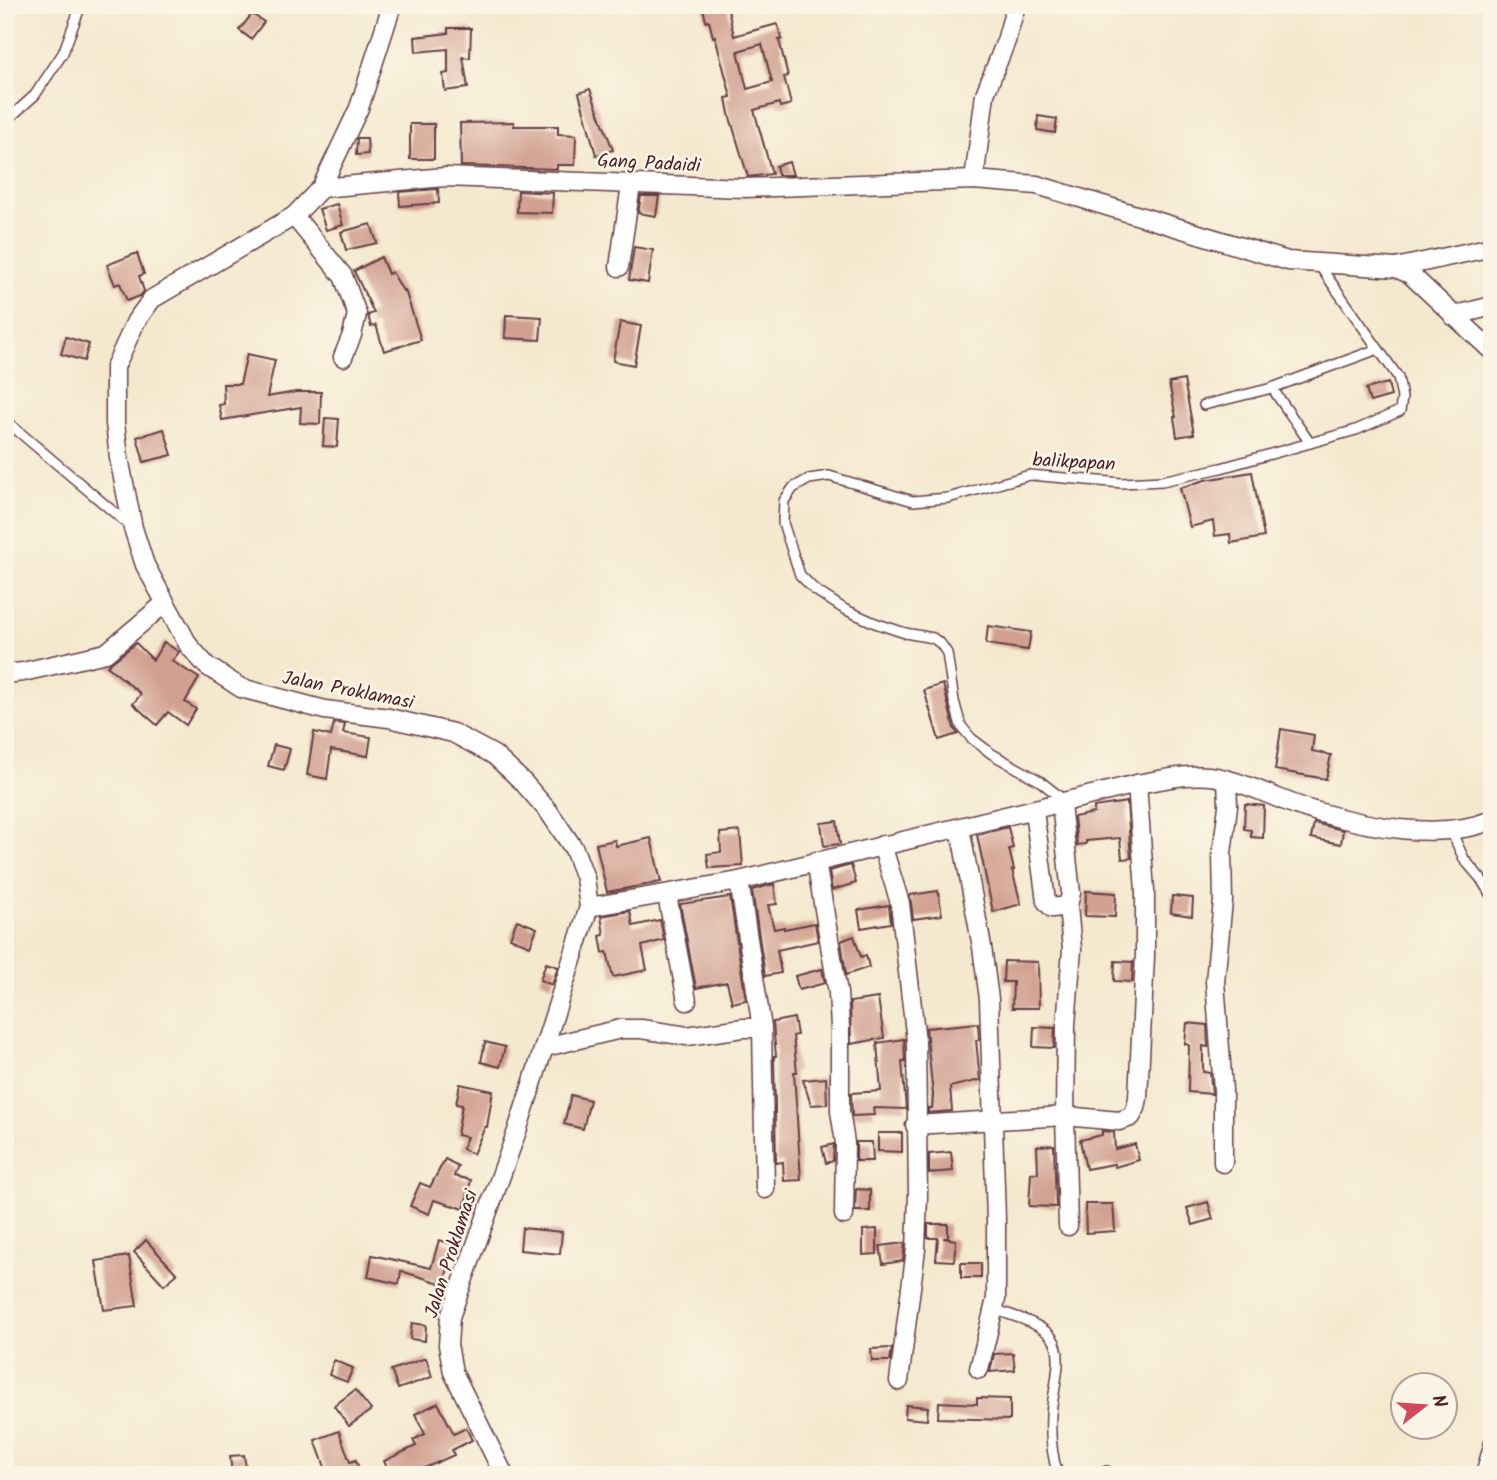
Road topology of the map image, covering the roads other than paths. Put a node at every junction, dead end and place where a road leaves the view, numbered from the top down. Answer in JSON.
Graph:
{"nodes":[{"id":1,"x":81,"y":5,"type":"edge"},
{"id":2,"x":392,"y":5,"type":"edge"},
{"id":3,"x":1016,"y":5,"type":"edge"},
{"id":4,"x":5,"y":122,"type":"edge"},
{"id":5,"x":974,"y":180,"type":"junction"},
{"id":6,"x":631,"y":185,"type":"junction"},
{"id":7,"x":321,"y":188,"type":"junction"},
{"id":8,"x":293,"y":216,"type":"junction"},
{"id":9,"x":1492,"y":247,"type":"edge"},
{"id":10,"x":1319,"y":264,"type":"junction"},
{"id":11,"x":619,"y":267,"type":"dead end"},
{"id":12,"x":1396,"y":268,"type":"junction"},
{"id":13,"x":1492,"y":306,"type":"edge"},
{"id":14,"x":1454,"y":316,"type":"junction"},
{"id":15,"x":1378,"y":349,"type":"junction"},
{"id":16,"x":1492,"y":351,"type":"edge"},
{"id":17,"x":343,"y":357,"type":"dead end"},
{"id":18,"x":1272,"y":388,"type":"junction"},
{"id":19,"x":1204,"y":405,"type":"dead end"},
{"id":20,"x":5,"y":420,"type":"edge"},
{"id":21,"x":1310,"y":443,"type":"junction"},
{"id":22,"x":134,"y":528,"type":"junction"},
{"id":23,"x":165,"y":603,"type":"junction"},
{"id":24,"x":5,"y":674,"type":"edge"},
{"id":25,"x":1227,"y":780,"type":"junction"},
{"id":26,"x":1137,"y":784,"type":"junction"},
{"id":27,"x":1064,"y":803,"type":"junction"},
{"id":28,"x":1034,"y":811,"type":"junction"},
{"id":29,"x":1492,"y":820,"type":"edge"},
{"id":30,"x":960,"y":828,"type":"junction"},
{"id":31,"x":1451,"y":831,"type":"junction"},
{"id":32,"x":882,"y":845,"type":"junction"},
{"id":33,"x":816,"y":861,"type":"junction"},
{"id":34,"x":739,"y":881,"type":"junction"},
{"id":35,"x":667,"y":895,"type":"junction"},
{"id":36,"x":1492,"y":897,"type":"edge"},
{"id":37,"x":1068,"y":906,"type":"junction"},
{"id":38,"x":589,"y":907,"type":"junction"},
{"id":39,"x":687,"y":1001,"type":"dead end"},
{"id":40,"x":762,"y":1028,"type":"junction"},
{"id":41,"x":545,"y":1047,"type":"junction"},
{"id":42,"x":1065,"y":1115,"type":"junction"},
{"id":43,"x":993,"y":1121,"type":"junction"},
{"id":44,"x":915,"y":1125,"type":"junction"},
{"id":45,"x":1223,"y":1163,"type":"dead end"},
{"id":46,"x":765,"y":1188,"type":"dead end"},
{"id":47,"x":844,"y":1215,"type":"dead end"},
{"id":48,"x":1069,"y":1226,"type":"dead end"},
{"id":49,"x":994,"y":1309,"type":"junction"},
{"id":50,"x":979,"y":1369,"type":"dead end"},
{"id":51,"x":900,"y":1381,"type":"dead end"},
{"id":52,"x":1492,"y":1434,"type":"edge"},
{"id":53,"x":504,"y":1475,"type":"edge"},
{"id":54,"x":1058,"y":1475,"type":"edge"},
{"id":55,"x":1096,"y":1475,"type":"edge"},
{"id":56,"x":1116,"y":1475,"type":"edge"},
{"id":57,"x":1480,"y":1475,"type":"edge"}],
"edges":[{"from":1,"to":4,"type":"lane"},
{"from":2,"to":7,"type":"street","name":"Jalan Proklamasi"},
{"from":3,"to":5,"type":"street"},
{"from":5,"to":6,"type":"street","name":"Gang Padaidi"},
{"from":5,"to":10,"type":"street","name":"Gang Padaidi"},
{"from":6,"to":7,"type":"street","name":"Gang Padaidi"},
{"from":6,"to":11,"type":"street"},
{"from":7,"to":8,"type":"street","name":"Jalan Proklamasi"},
{"from":8,"to":17,"type":"street"},
{"from":8,"to":22,"type":"street","name":"Jalan Proklamasi"},
{"from":9,"to":12,"type":"street"},
{"from":10,"to":12,"type":"street","name":"Gang Padaidi"},
{"from":10,"to":15,"type":"lane","name":"balikpapan"},
{"from":12,"to":14,"type":"street"},
{"from":13,"to":14,"type":"street"},
{"from":14,"to":16,"type":"street"},
{"from":15,"to":18,"type":"lane"},
{"from":15,"to":21,"type":"lane","name":"balikpapan"},
{"from":18,"to":19,"type":"lane"},
{"from":18,"to":21,"type":"lane"},
{"from":20,"to":22,"type":"lane"},
{"from":21,"to":27,"type":"lane","name":"balikpapan"},
{"from":22,"to":23,"type":"street","name":"Jalan Proklamasi"},
{"from":23,"to":24,"type":"street"},
{"from":23,"to":38,"type":"street","name":"Jalan Proklamasi"},
{"from":25,"to":26,"type":"street"},
{"from":25,"to":31,"type":"street"},
{"from":25,"to":45,"type":"street"},
{"from":26,"to":27,"type":"street"},
{"from":26,"to":42,"type":"street"},
{"from":27,"to":28,"type":"street"},
{"from":27,"to":37,"type":"street"},
{"from":28,"to":30,"type":"street"},
{"from":28,"to":37,"type":"street"},
{"from":29,"to":31,"type":"street"},
{"from":30,"to":32,"type":"street"},
{"from":30,"to":43,"type":"street"},
{"from":31,"to":36,"type":"lane"},
{"from":32,"to":33,"type":"street"},
{"from":32,"to":44,"type":"street"},
{"from":33,"to":34,"type":"street"},
{"from":33,"to":47,"type":"street"},
{"from":34,"to":35,"type":"street"},
{"from":34,"to":40,"type":"street"},
{"from":35,"to":38,"type":"street"},
{"from":35,"to":39,"type":"street"},
{"from":37,"to":42,"type":"street"},
{"from":38,"to":41,"type":"street","name":"Jalan Proklamasi"},
{"from":40,"to":41,"type":"street"},
{"from":40,"to":46,"type":"street"},
{"from":41,"to":53,"type":"street","name":"Jalan Proklamasi"},
{"from":42,"to":43,"type":"street"},
{"from":42,"to":48,"type":"street"},
{"from":43,"to":44,"type":"street"},
{"from":43,"to":49,"type":"street"},
{"from":44,"to":51,"type":"street"},
{"from":49,"to":50,"type":"street"},
{"from":49,"to":54,"type":"lane"},
{"from":52,"to":57,"type":"lane"},
{"from":55,"to":56,"type":"lane"}]}
